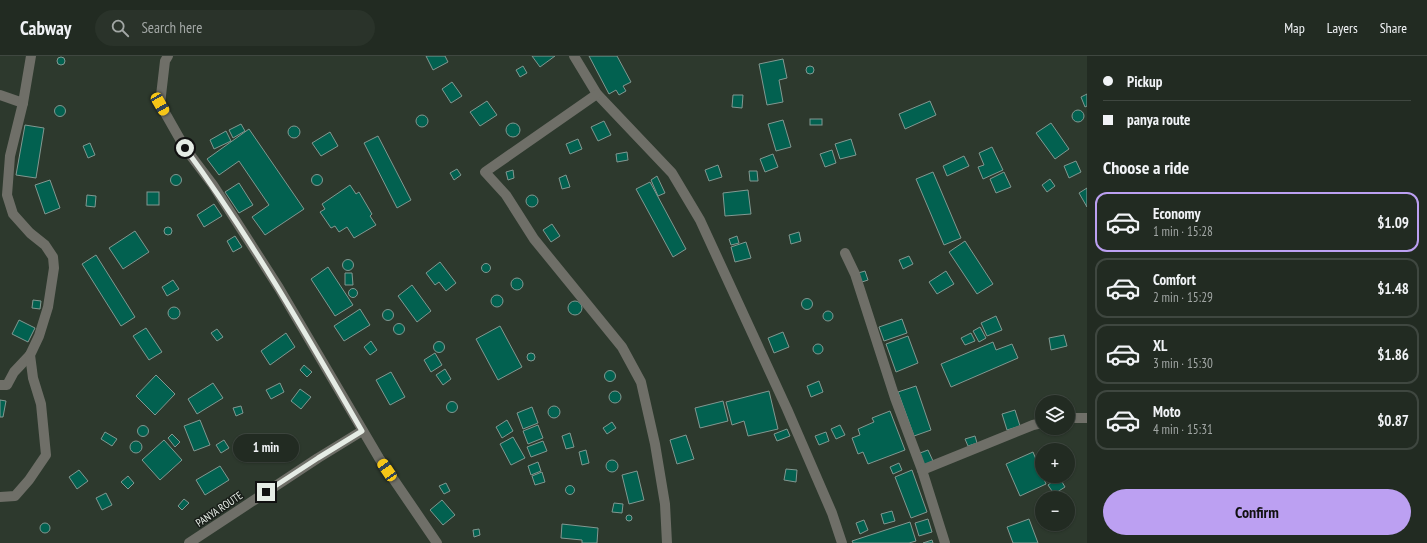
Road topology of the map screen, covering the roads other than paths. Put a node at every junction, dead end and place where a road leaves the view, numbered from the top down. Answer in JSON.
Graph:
{"nodes":[{"id":1,"x":31,"y":56,"type":"edge"},
{"id":2,"x":168,"y":56,"type":"edge"},
{"id":3,"x":574,"y":56,"type":"edge"},
{"id":4,"x":597,"y":94,"type":"junction"},
{"id":5,"x":0,"y":95,"type":"edge"},
{"id":6,"x":22,"y":103,"type":"junction"},
{"id":7,"x":845,"y":253,"type":"dead end"},
{"id":8,"x":30,"y":355,"type":"junction"},
{"id":9,"x":0,"y":385,"type":"edge"},
{"id":10,"x":1075,"y":418,"type":"edge"},
{"id":11,"x":1087,"y":418,"type":"edge"},
{"id":12,"x":1035,"y":425,"type":"edge"},
{"id":13,"x":362,"y":431,"type":"junction"},
{"id":14,"x":922,"y":470,"type":"junction"},
{"id":15,"x":0,"y":497,"type":"edge"},
{"id":16,"x":189,"y":543,"type":"edge"},
{"id":17,"x":436,"y":543,"type":"edge"},
{"id":18,"x":666,"y":543,"type":"edge"},
{"id":19,"x":842,"y":543,"type":"edge"},
{"id":20,"x":945,"y":543,"type":"edge"}],
"edges":[{"from":1,"to":6,"type":"street"},
{"from":2,"to":13,"type":"street"},
{"from":3,"to":4,"type":"street"},
{"from":4,"to":18,"type":"street"},
{"from":4,"to":19,"type":"street"},
{"from":5,"to":6,"type":"street"},
{"from":6,"to":8,"type":"street"},
{"from":7,"to":14,"type":"street"},
{"from":8,"to":9,"type":"street"},
{"from":8,"to":15,"type":"street"},
{"from":10,"to":11,"type":"street"},
{"from":12,"to":14,"type":"street"},
{"from":13,"to":16,"type":"street","name":"PANYA ROUTE"},
{"from":13,"to":17,"type":"street"},
{"from":14,"to":20,"type":"street"}]}
